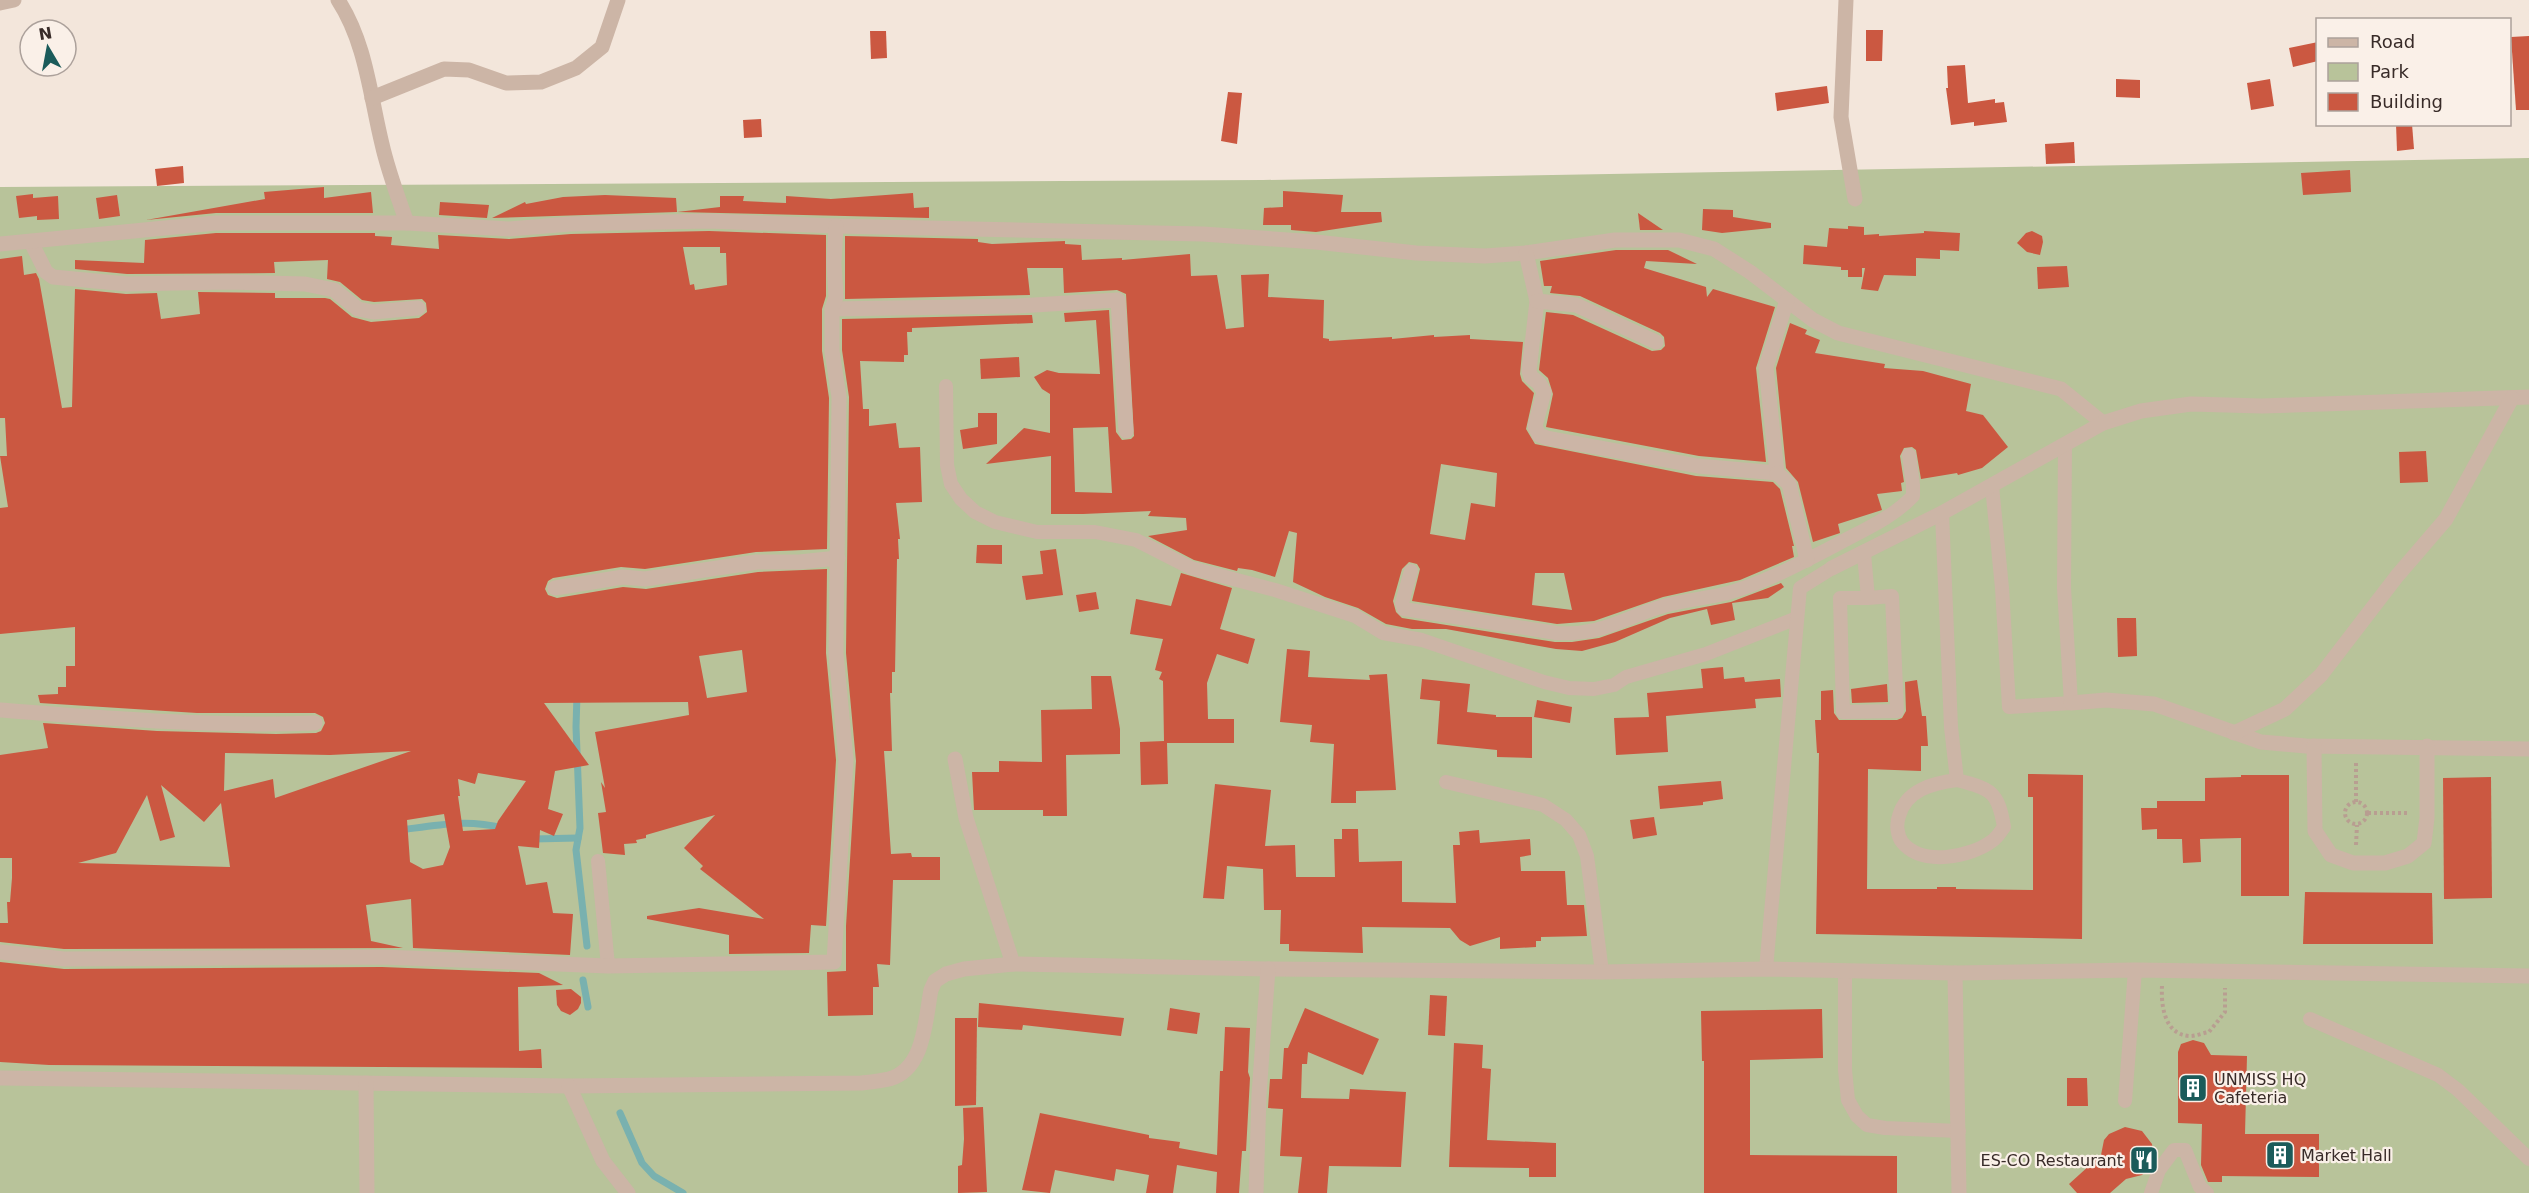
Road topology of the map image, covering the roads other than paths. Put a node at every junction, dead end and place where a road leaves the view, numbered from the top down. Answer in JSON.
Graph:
{"nodes":[{"id":1,"x":14,"y":0,"type":"edge"},
{"id":2,"x":338,"y":0,"type":"edge"},
{"id":3,"x":618,"y":0,"type":"edge"},
{"id":4,"x":1846,"y":0,"type":"edge"},
{"id":5,"x":0,"y":3,"type":"edge"},
{"id":6,"x":372,"y":98,"type":"junction"},
{"id":7,"x":1855,"y":199,"type":"dead end"},
{"id":8,"x":407,"y":223,"type":"junction"},
{"id":9,"x":836,"y":226,"type":"junction"},
{"id":10,"x":31,"y":242,"type":"junction"},
{"id":11,"x":0,"y":244,"type":"edge"},
{"id":12,"x":1526,"y":253,"type":"junction"},
{"id":13,"x":1787,"y":300,"type":"junction"},
{"id":14,"x":1537,"y":302,"type":"junction"},
{"id":15,"x":418,"y":308,"type":"dead end"},
{"id":16,"x":832,"y":309,"type":"junction"},
{"id":17,"x":1656,"y":342,"type":"dead end"},
{"id":18,"x":946,"y":386,"type":"dead end"},
{"id":19,"x":2529,"y":397,"type":"edge"},
{"id":20,"x":2512,"y":398,"type":"junction"},
{"id":21,"x":2103,"y":423,"type":"junction"},
{"id":22,"x":1126,"y":431,"type":"dead end"},
{"id":23,"x":2065,"y":445,"type":"junction"},
{"id":24,"x":1909,"y":455,"type":"dead end"},
{"id":25,"x":1777,"y":473,"type":"junction"},
{"id":26,"x":1992,"y":486,"type":"junction"},
{"id":27,"x":1942,"y":513,"type":"junction"},
{"id":28,"x":1864,"y":554,"type":"junction"},
{"id":29,"x":838,"y":558,"type":"junction"},
{"id":30,"x":1807,"y":560,"type":"junction"},
{"id":31,"x":1832,"y":568,"type":"joint"},
{"id":32,"x":1411,"y":572,"type":"dead end"},
{"id":33,"x":555,"y":588,"type":"dead end"},
{"id":34,"x":1868,"y":598,"type":"junction"},
{"id":35,"x":1797,"y":618,"type":"junction"},
{"id":36,"x":2071,"y":703,"type":"junction"},
{"id":37,"x":0,"y":710,"type":"edge"},
{"id":38,"x":315,"y":723,"type":"dead end"},
{"id":39,"x":2234,"y":733,"type":"junction"},
{"id":40,"x":2314,"y":746,"type":"junction"},
{"id":41,"x":2427,"y":746,"type":"junction"},
{"id":42,"x":2529,"y":748,"type":"edge"},
{"id":43,"x":955,"y":759,"type":"dead end"},
{"id":44,"x":1957,"y":780,"type":"junction"},
{"id":45,"x":1446,"y":782,"type":"dead end"},
{"id":46,"x":598,"y":861,"type":"dead end"},
{"id":47,"x":0,"y":952,"type":"edge"},
{"id":48,"x":1012,"y":964,"type":"junction"},
{"id":49,"x":608,"y":966,"type":"junction"},
{"id":50,"x":1268,"y":969,"type":"junction"},
{"id":51,"x":1766,"y":969,"type":"junction"},
{"id":52,"x":2135,"y":970,"type":"junction"},
{"id":53,"x":1602,"y":972,"type":"junction"},
{"id":54,"x":1845,"y":972,"type":"junction"},
{"id":55,"x":1955,"y":972,"type":"junction"},
{"id":56,"x":2529,"y":976,"type":"edge"},
{"id":57,"x":2310,"y":1018,"type":"dead end"},
{"id":58,"x":0,"y":1078,"type":"edge"},
{"id":59,"x":366,"y":1083,"type":"junction"},
{"id":60,"x":569,"y":1086,"type":"junction"},
{"id":61,"x":2125,"y":1101,"type":"dead end"},
{"id":62,"x":1959,"y":1131,"type":"junction"},
{"id":63,"x":2529,"y":1160,"type":"edge"},
{"id":64,"x":368,"y":1193,"type":"edge"},
{"id":65,"x":628,"y":1193,"type":"edge"},
{"id":66,"x":1256,"y":1193,"type":"edge"},
{"id":67,"x":1959,"y":1193,"type":"edge"},
{"id":68,"x":2151,"y":1193,"type":"edge"},
{"id":69,"x":2207,"y":1193,"type":"edge"}],
"edges":[{"from":1,"to":5,"type":"street"},
{"from":2,"to":6,"type":"street"},
{"from":3,"to":6,"type":"street"},
{"from":4,"to":7,"type":"street"},
{"from":6,"to":8,"type":"street"},
{"from":8,"to":9,"type":"street"},
{"from":8,"to":10,"type":"street"},
{"from":9,"to":12,"type":"street"},
{"from":9,"to":16,"type":"street"},
{"from":10,"to":11,"type":"street"},
{"from":10,"to":15,"type":"street"},
{"from":12,"to":13,"type":"street"},
{"from":12,"to":14,"type":"street"},
{"from":13,"to":21,"type":"street"},
{"from":13,"to":25,"type":"street"},
{"from":14,"to":17,"type":"street"},
{"from":14,"to":25,"type":"street"},
{"from":16,"to":22,"type":"street"},
{"from":16,"to":29,"type":"street"},
{"from":18,"to":35,"type":"lane"},
{"from":19,"to":20,"type":"street"},
{"from":20,"to":21,"type":"street"},
{"from":20,"to":39,"type":"street"},
{"from":21,"to":23,"type":"street"},
{"from":23,"to":26,"type":"street"},
{"from":23,"to":36,"type":"lane"},
{"from":24,"to":30,"type":"lane"},
{"from":25,"to":30,"type":"street"},
{"from":26,"to":27,"type":"street"},
{"from":26,"to":36,"type":"lane"},
{"from":27,"to":28,"type":"street"},
{"from":27,"to":44,"type":"lane"},
{"from":28,"to":31,"type":"street"},
{"from":28,"to":34,"type":"lane"},
{"from":29,"to":33,"type":"street"},
{"from":29,"to":49,"type":"street"},
{"from":30,"to":32,"type":"lane"},
{"from":31,"to":35,"type":"lane"},
{"from":34,"to":34,"type":"lane"},
{"from":35,"to":51,"type":"lane"},
{"from":36,"to":39,"type":"street"},
{"from":37,"to":38,"type":"street"},
{"from":39,"to":40,"type":"street"},
{"from":40,"to":41,"type":"street"},
{"from":40,"to":41,"type":"street"},
{"from":41,"to":42,"type":"street"},
{"from":43,"to":48,"type":"street"},
{"from":44,"to":44,"type":"lane"},
{"from":45,"to":53,"type":"lane"},
{"from":46,"to":49,"type":"lane"},
{"from":47,"to":49,"type":"street"},
{"from":48,"to":50,"type":"street"},
{"from":48,"to":60,"type":"street"},
{"from":50,"to":53,"type":"street"},
{"from":50,"to":66,"type":"street"},
{"from":51,"to":53,"type":"street"},
{"from":51,"to":54,"type":"street"},
{"from":52,"to":55,"type":"street"},
{"from":52,"to":56,"type":"street"},
{"from":52,"to":61,"type":"lane"},
{"from":54,"to":55,"type":"street"},
{"from":54,"to":62,"type":"lane"},
{"from":55,"to":62,"type":"street"},
{"from":57,"to":63,"type":"lane"},
{"from":58,"to":59,"type":"street"},
{"from":59,"to":60,"type":"street"},
{"from":59,"to":64,"type":"street"},
{"from":60,"to":65,"type":"street"},
{"from":62,"to":67,"type":"street"},
{"from":68,"to":69,"type":"lane"}]}
